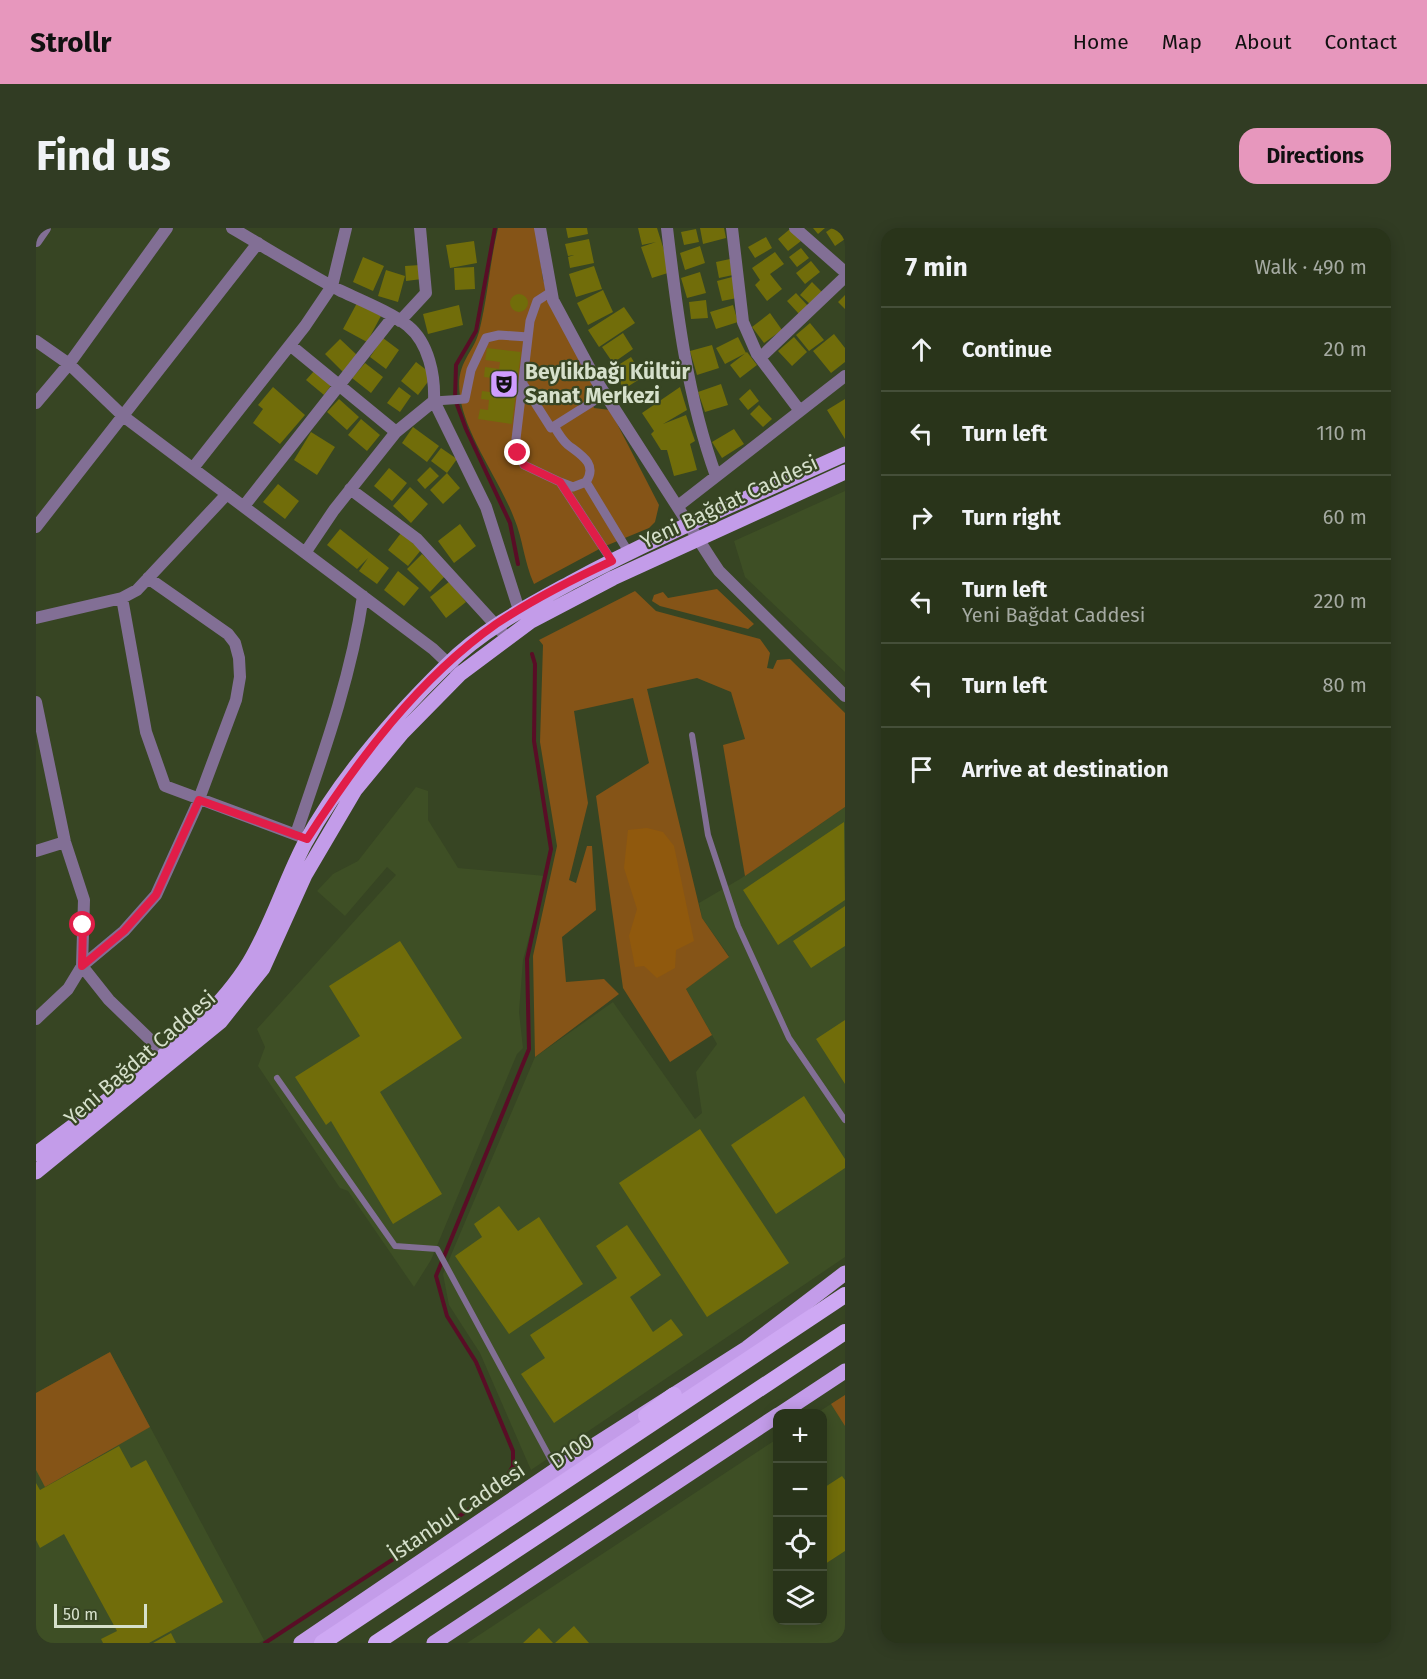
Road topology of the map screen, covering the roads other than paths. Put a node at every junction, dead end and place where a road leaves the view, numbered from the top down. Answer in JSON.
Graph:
{"nodes":[{"id":1,"x":45,"y":228,"type":"edge"},
{"id":2,"x":167,"y":228,"type":"edge"},
{"id":3,"x":232,"y":228,"type":"edge"},
{"id":4,"x":346,"y":228,"type":"edge"},
{"id":5,"x":420,"y":228,"type":"edge"},
{"id":6,"x":540,"y":228,"type":"edge"},
{"id":7,"x":667,"y":228,"type":"edge"},
{"id":8,"x":732,"y":228,"type":"edge"},
{"id":9,"x":795,"y":228,"type":"edge"},
{"id":10,"x":36,"y":241,"type":"edge"},
{"id":11,"x":258,"y":243,"type":"junction"},
{"id":12,"x":845,"y":272,"type":"edge"},
{"id":13,"x":845,"y":278,"type":"edge"},
{"id":14,"x":332,"y":286,"type":"junction"},
{"id":15,"x":551,"y":292,"type":"junction"},
{"id":16,"x":396,"y":319,"type":"junction"},
{"id":17,"x":528,"y":337,"type":"junction"},
{"id":18,"x":36,"y":341,"type":"edge"},
{"id":19,"x":290,"y":345,"type":"junction"},
{"id":20,"x":760,"y":358,"type":"junction"},
{"id":21,"x":69,"y":364,"type":"junction"},
{"id":22,"x":845,"y":376,"type":"edge"},
{"id":23,"x":523,"y":384,"type":"junction"},
{"id":24,"x":339,"y":385,"type":"junction"},
{"id":25,"x":605,"y":394,"type":"junction"},
{"id":26,"x":434,"y":401,"type":"junction"},
{"id":27,"x":36,"y":403,"type":"edge"},
{"id":28,"x":800,"y":411,"type":"junction"},
{"id":29,"x":123,"y":416,"type":"junction"},
{"id":30,"x":554,"y":426,"type":"junction"},
{"id":31,"x":396,"y":432,"type":"junction"},
{"id":32,"x":845,"y":454,"type":"edge"},
{"id":33,"x":193,"y":468,"type":"junction"},
{"id":34,"x":845,"y":472,"type":"edge"},
{"id":35,"x":716,"y":476,"type":"junction"},
{"id":36,"x":560,"y":482,"type":"junction"},
{"id":37,"x":586,"y":482,"type":"junction"},
{"id":38,"x":351,"y":489,"type":"junction"},
{"id":39,"x":227,"y":494,"type":"junction"},
{"id":40,"x":244,"y":506,"type":"junction"},
{"id":41,"x":678,"y":506,"type":"junction"},
{"id":42,"x":689,"y":524,"type":"junction"},
{"id":43,"x":36,"y":527,"type":"edge"},
{"id":44,"x":700,"y":539,"type":"junction"},
{"id":45,"x":305,"y":553,"type":"junction"},
{"id":46,"x":629,"y":553,"type":"junction"},
{"id":47,"x":612,"y":561,"type":"junction"},
{"id":48,"x":148,"y":578,"type":"junction"},
{"id":49,"x":363,"y":596,"type":"junction"},
{"id":50,"x":122,"y":598,"type":"junction"},
{"id":51,"x":519,"y":610,"type":"junction"},
{"id":52,"x":36,"y":618,"type":"edge"},
{"id":53,"x":496,"y":625,"type":"junction"},
{"id":54,"x":507,"y":637,"type":"junction"},
{"id":55,"x":448,"y":663,"type":"junction"},
{"id":56,"x":459,"y":674,"type":"junction"},
{"id":57,"x":845,"y":696,"type":"edge"},
{"id":58,"x":36,"y":702,"type":"edge"},
{"id":59,"x":692,"y":735,"type":"dead end"},
{"id":60,"x":199,"y":800,"type":"junction"},
{"id":61,"x":302,"y":836,"type":"junction"},
{"id":62,"x":65,"y":842,"type":"junction"},
{"id":63,"x":36,"y":851,"type":"edge"},
{"id":64,"x":82,"y":966,"type":"junction"},
{"id":65,"x":36,"y":1019,"type":"edge"},
{"id":66,"x":165,"y":1054,"type":"junction"},
{"id":67,"x":277,"y":1078,"type":"dead end"},
{"id":68,"x":845,"y":1120,"type":"edge"},
{"id":69,"x":36,"y":1154,"type":"edge"},
{"id":70,"x":36,"y":1172,"type":"edge"},
{"id":71,"x":845,"y":1273,"type":"edge"},
{"id":72,"x":845,"y":1295,"type":"edge"},
{"id":73,"x":845,"y":1332,"type":"edge"},
{"id":74,"x":845,"y":1371,"type":"edge"},
{"id":75,"x":674,"y":1395,"type":"junction"},
{"id":76,"x":787,"y":1409,"type":"edge"},
{"id":77,"x":773,"y":1418,"type":"edge"},
{"id":78,"x":557,"y":1469,"type":"junction"},
{"id":79,"x":542,"y":1498,"type":"junction"},
{"id":80,"x":301,"y":1643,"type":"edge"},
{"id":81,"x":322,"y":1643,"type":"edge"},
{"id":82,"x":376,"y":1643,"type":"edge"},
{"id":83,"x":434,"y":1643,"type":"edge"}],
"edges":[{"from":1,"to":10,"type":"street"},
{"from":2,"to":21,"type":"street"},
{"from":3,"to":11,"type":"street"},
{"from":4,"to":14,"type":"street"},
{"from":5,"to":16,"type":"street"},
{"from":6,"to":15,"type":"street"},
{"from":7,"to":35,"type":"street"},
{"from":8,"to":20,"type":"street"},
{"from":9,"to":12,"type":"street"},
{"from":11,"to":14,"type":"street"},
{"from":11,"to":29,"type":"street"},
{"from":13,"to":20,"type":"street"},
{"from":14,"to":16,"type":"street"},
{"from":14,"to":19,"type":"street"},
{"from":15,"to":17,"type":"street"},
{"from":15,"to":25,"type":"street"},
{"from":16,"to":24,"type":"street"},
{"from":16,"to":26,"type":"street"},
{"from":17,"to":23,"type":"street"},
{"from":17,"to":26,"type":"street"},
{"from":18,"to":21,"type":"street"},
{"from":19,"to":24,"type":"street"},
{"from":19,"to":33,"type":"street"},
{"from":20,"to":28,"type":"street"},
{"from":21,"to":27,"type":"street"},
{"from":21,"to":29,"type":"street"},
{"from":22,"to":28,"type":"street"},
{"from":23,"to":30,"type":"street"},
{"from":23,"to":36,"type":"street"},
{"from":24,"to":31,"type":"street"},
{"from":24,"to":40,"type":"street"},
{"from":25,"to":30,"type":"street"},
{"from":25,"to":41,"type":"street"},
{"from":26,"to":31,"type":"street"},
{"from":26,"to":51,"type":"street"},
{"from":28,"to":35,"type":"street"},
{"from":29,"to":33,"type":"street"},
{"from":29,"to":43,"type":"street"},
{"from":30,"to":37,"type":"street"},
{"from":31,"to":38,"type":"street"},
{"from":32,"to":42,"type":"main road","name":"Yeni Bağdat Caddesi"},
{"from":33,"to":39,"type":"street"},
{"from":34,"to":44,"type":"main road","name":"Yeni Bağdat Caddesi"},
{"from":35,"to":41,"type":"street"},
{"from":36,"to":37,"type":"street"},
{"from":36,"to":47,"type":"street"},
{"from":37,"to":46,"type":"street"},
{"from":38,"to":45,"type":"street"},
{"from":38,"to":53,"type":"street"},
{"from":39,"to":40,"type":"street"},
{"from":39,"to":48,"type":"street"},
{"from":40,"to":45,"type":"street"},
{"from":41,"to":42,"type":"street"},
{"from":42,"to":44,"type":"street"},
{"from":42,"to":46,"type":"main road","name":"Yeni Bağdat Caddesi"},
{"from":44,"to":54,"type":"main road","name":"Yeni Bağdat Caddesi"},
{"from":44,"to":57,"type":"street"},
{"from":45,"to":49,"type":"street"},
{"from":46,"to":47,"type":"main road","name":"Yeni Bağdat Caddesi"},
{"from":47,"to":51,"type":"main road","name":"Yeni Bağdat Caddesi"},
{"from":48,"to":50,"type":"street"},
{"from":48,"to":60,"type":"street"},
{"from":49,"to":55,"type":"street"},
{"from":49,"to":61,"type":"street"},
{"from":50,"to":52,"type":"street"},
{"from":50,"to":60,"type":"street"},
{"from":51,"to":53,"type":"main road","name":"Yeni Bağdat Caddesi"},
{"from":53,"to":54,"type":"street"},
{"from":53,"to":55,"type":"main road","name":"Yeni Bağdat Caddesi"},
{"from":54,"to":56,"type":"main road","name":"Yeni Bağdat Caddesi"},
{"from":55,"to":56,"type":"street"},
{"from":55,"to":61,"type":"main road","name":"Yeni Bağdat Caddesi"},
{"from":56,"to":70,"type":"main road","name":"Yeni Bağdat Caddesi"},
{"from":58,"to":62,"type":"street"},
{"from":59,"to":68,"type":"lane"},
{"from":60,"to":61,"type":"street"},
{"from":60,"to":64,"type":"street"},
{"from":61,"to":66,"type":"main road","name":"Yeni Bağdat Caddesi"},
{"from":62,"to":63,"type":"street"},
{"from":62,"to":64,"type":"street"},
{"from":64,"to":65,"type":"street"},
{"from":64,"to":66,"type":"street"},
{"from":66,"to":69,"type":"main road","name":"Yeni Bağdat Caddesi"},
{"from":67,"to":78,"type":"lane"},
{"from":71,"to":75,"type":"main road","name":"İstanbul Caddesi"},
{"from":72,"to":79,"type":"highway","name":"D100","number":"D100"},
{"from":73,"to":82,"type":"highway"},
{"from":74,"to":76,"type":"main road"},
{"from":75,"to":78,"type":"main road","name":"İstanbul Caddesi"},
{"from":75,"to":79,"type":"highway"},
{"from":77,"to":83,"type":"main road"},
{"from":78,"to":80,"type":"main road","name":"İstanbul Caddesi"},
{"from":79,"to":81,"type":"highway","name":"D100","number":"D100"}]}
